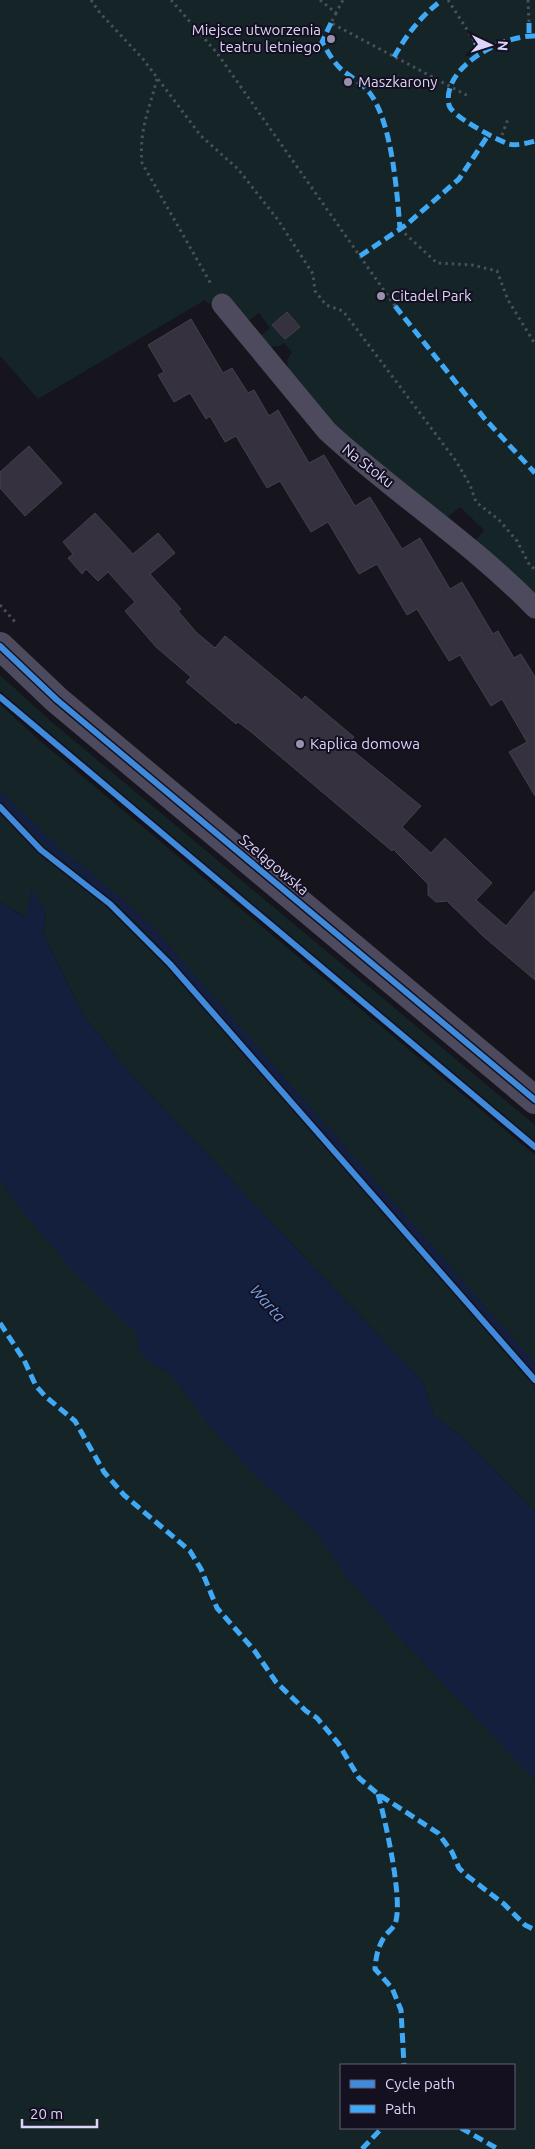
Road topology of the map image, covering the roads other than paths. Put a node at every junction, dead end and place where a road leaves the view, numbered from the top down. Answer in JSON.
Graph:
{"nodes":[{"id":1,"x":222,"y":304,"type":"road end"},
{"id":2,"x":535,"y":608,"type":"edge"},
{"id":3,"x":0,"y":646,"type":"edge"},
{"id":4,"x":535,"y":1100,"type":"edge"}],
"edges":[{"from":1,"to":2,"type":"street","name":"Na Stoku"},
{"from":3,"to":4,"type":"street","name":"Szelągowska"}]}
